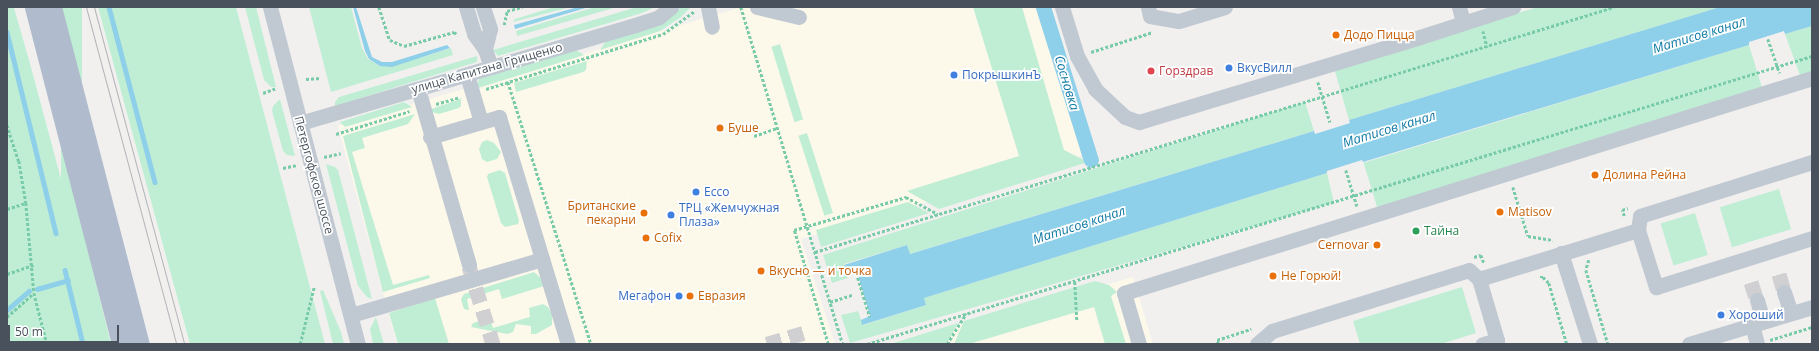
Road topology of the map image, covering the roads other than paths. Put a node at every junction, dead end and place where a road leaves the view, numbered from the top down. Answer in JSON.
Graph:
{"nodes":[{"id":1,"x":34,"y":7,"type":"edge"},
{"id":2,"x":52,"y":7,"type":"edge"},
{"id":3,"x":270,"y":7,"type":"edge"},
{"id":4,"x":466,"y":7,"type":"edge"},
{"id":5,"x":483,"y":7,"type":"edge"},
{"id":6,"x":671,"y":7,"type":"edge"},
{"id":7,"x":708,"y":7,"type":"edge"},
{"id":8,"x":757,"y":7,"type":"edge"},
{"id":9,"x":1062,"y":7,"type":"edge"},
{"id":10,"x":1148,"y":7,"type":"edge"},
{"id":11,"x":1225,"y":7,"type":"edge"},
{"id":12,"x":1459,"y":7,"type":"edge"},
{"id":13,"x":1513,"y":7,"type":"edge"},
{"id":14,"x":1495,"y":10,"type":"edge"},
{"id":15,"x":799,"y":17,"type":"dead end"},
{"id":16,"x":1463,"y":22,"type":"junction"},
{"id":17,"x":712,"y":27,"type":"dead end"},
{"id":18,"x":485,"y":49,"type":"junction"},
{"id":19,"x":491,"y":67,"type":"junction"},
{"id":20,"x":466,"y":75,"type":"junction"},
{"id":21,"x":1812,"y":78,"type":"edge"},
{"id":22,"x":418,"y":89,"type":"junction"},
{"id":23,"x":481,"y":122,"type":"junction"},
{"id":24,"x":300,"y":123,"type":"junction"},
{"id":25,"x":430,"y":137,"type":"junction"},
{"id":26,"x":1812,"y":162,"type":"edge"},
{"id":27,"x":1638,"y":230,"type":"junction"},
{"id":28,"x":1812,"y":238,"type":"edge"},
{"id":29,"x":1556,"y":249,"type":"junction"},
{"id":30,"x":542,"y":259,"type":"junction"},
{"id":31,"x":469,"y":265,"type":"tunnel mouth"},
{"id":32,"x":1479,"y":279,"type":"junction"},
{"id":33,"x":1784,"y":292,"type":"tunnel mouth"},
{"id":34,"x":1757,"y":300,"type":"tunnel mouth"},
{"id":35,"x":1812,"y":307,"type":"edge"},
{"id":36,"x":1791,"y":313,"type":"junction"},
{"id":37,"x":350,"y":315,"type":"junction"},
{"id":38,"x":1758,"y":323,"type":"junction"},
{"id":39,"x":121,"y":344,"type":"edge"},
{"id":40,"x":140,"y":344,"type":"edge"},
{"id":41,"x":358,"y":344,"type":"edge"},
{"id":42,"x":568,"y":344,"type":"edge"},
{"id":43,"x":1139,"y":344,"type":"edge"},
{"id":44,"x":1257,"y":344,"type":"edge"},
{"id":45,"x":1483,"y":344,"type":"edge"},
{"id":46,"x":1590,"y":344,"type":"edge"},
{"id":47,"x":1689,"y":344,"type":"edge"},
{"id":48,"x":1757,"y":344,"type":"edge"}],
"edges":[{"from":1,"to":39,"type":"main road"},
{"from":2,"to":40,"type":"main road"},
{"from":3,"to":24,"type":"street","name":"Петергофское шоссе"},
{"from":4,"to":18,"type":"street"},
{"from":5,"to":18,"type":"street"},
{"from":6,"to":19,"type":"street","name":"улица Капитана Грищенко"},
{"from":7,"to":17,"type":"street"},
{"from":8,"to":15,"type":"street"},
{"from":9,"to":16,"type":"street"},
{"from":10,"to":11,"type":"street"},
{"from":12,"to":16,"type":"street"},
{"from":13,"to":14,"type":"street"},
{"from":14,"to":16,"type":"street"},
{"from":18,"to":19,"type":"street"},
{"from":19,"to":20,"type":"street","name":"улица Капитана Грищенко"},
{"from":20,"to":22,"type":"street","name":"улица Капитана Грищенко"},
{"from":20,"to":23,"type":"street"},
{"from":21,"to":43,"type":"street"},
{"from":22,"to":24,"type":"street","name":"улица Капитана Грищенко"},
{"from":22,"to":25,"type":"street"},
{"from":23,"to":25,"type":"street"},
{"from":23,"to":30,"type":"street"},
{"from":24,"to":37,"type":"street","name":"Петергофское шоссе"},
{"from":25,"to":31,"type":"street"},
{"from":26,"to":27,"type":"street"},
{"from":27,"to":28,"type":"street"},
{"from":27,"to":29,"type":"street"},
{"from":29,"to":32,"type":"street"},
{"from":29,"to":46,"type":"street"},
{"from":30,"to":37,"type":"street"},
{"from":30,"to":42,"type":"street"},
{"from":32,"to":44,"type":"street"},
{"from":32,"to":45,"type":"street"},
{"from":33,"to":36,"type":"street"},
{"from":34,"to":38,"type":"street"},
{"from":35,"to":36,"type":"street"},
{"from":36,"to":38,"type":"street"},
{"from":37,"to":41,"type":"street","name":"Петергофское шоссе"},
{"from":38,"to":47,"type":"street"},
{"from":38,"to":48,"type":"street"}]}
